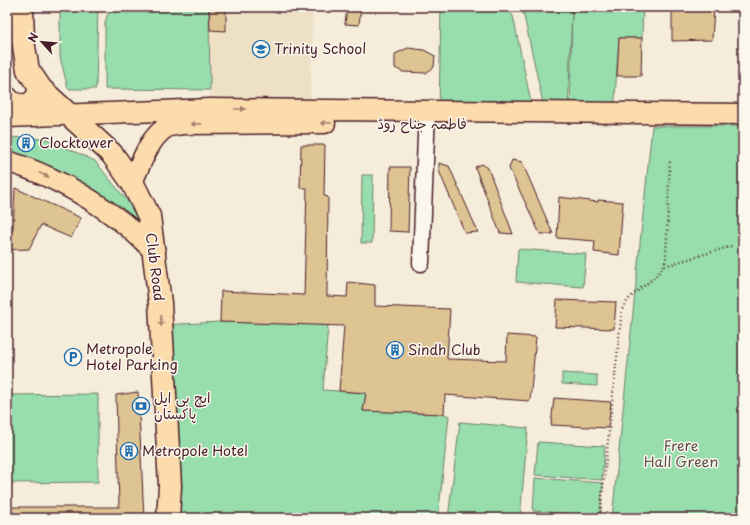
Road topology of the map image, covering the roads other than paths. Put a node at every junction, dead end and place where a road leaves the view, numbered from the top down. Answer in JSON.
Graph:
{"nodes":[{"id":1,"x":22,"y":7,"type":"edge"},
{"id":2,"x":41,"y":89,"type":"junction"},
{"id":3,"x":7,"y":98,"type":"edge"},
{"id":4,"x":743,"y":114,"type":"edge"},
{"id":5,"x":69,"y":115,"type":"junction"},
{"id":6,"x":7,"y":117,"type":"edge"},
{"id":7,"x":427,"y":117,"type":"junction"},
{"id":8,"x":743,"y":126,"type":"edge"},
{"id":9,"x":7,"y":161,"type":"edge"},
{"id":10,"x":132,"y":182,"type":"junction"},
{"id":11,"x":155,"y":252,"type":"junction"},
{"id":12,"x":421,"y":263,"type":"dead end"},
{"id":13,"x":170,"y":486,"type":"junction"},
{"id":14,"x":168,"y":518,"type":"edge"},
{"id":15,"x":181,"y":518,"type":"edge"}],
"edges":[{"from":1,"to":2,"type":"highway","name":"Club Road"},
{"from":2,"to":3,"type":"highway"},
{"from":2,"to":5,"type":"highway","name":"Club Road"},
{"from":4,"to":7,"type":"main road","name":"فاطمہ جناح روڈ"},
{"from":5,"to":6,"type":"main road","name":"فاطمہ جناح روڈ"},
{"from":5,"to":7,"type":"main road","name":"فاطمہ جناح روڈ","one_way":true},
{"from":5,"to":10,"type":"highway","name":"Club Road"},
{"from":7,"to":8,"type":"main road","name":"فاطمہ جناح روڈ"},
{"from":7,"to":10,"type":"main road","name":"فاطمہ جناح روڈ","one_way":true},
{"from":7,"to":12,"type":"lane"},
{"from":9,"to":11,"type":"main road","one_way":true},
{"from":10,"to":11,"type":"highway","name":"Club Road"},
{"from":11,"to":13,"type":"highway","name":"Club Road","one_way":true},
{"from":13,"to":14,"type":"highway"},
{"from":13,"to":15,"type":"highway"}]}
